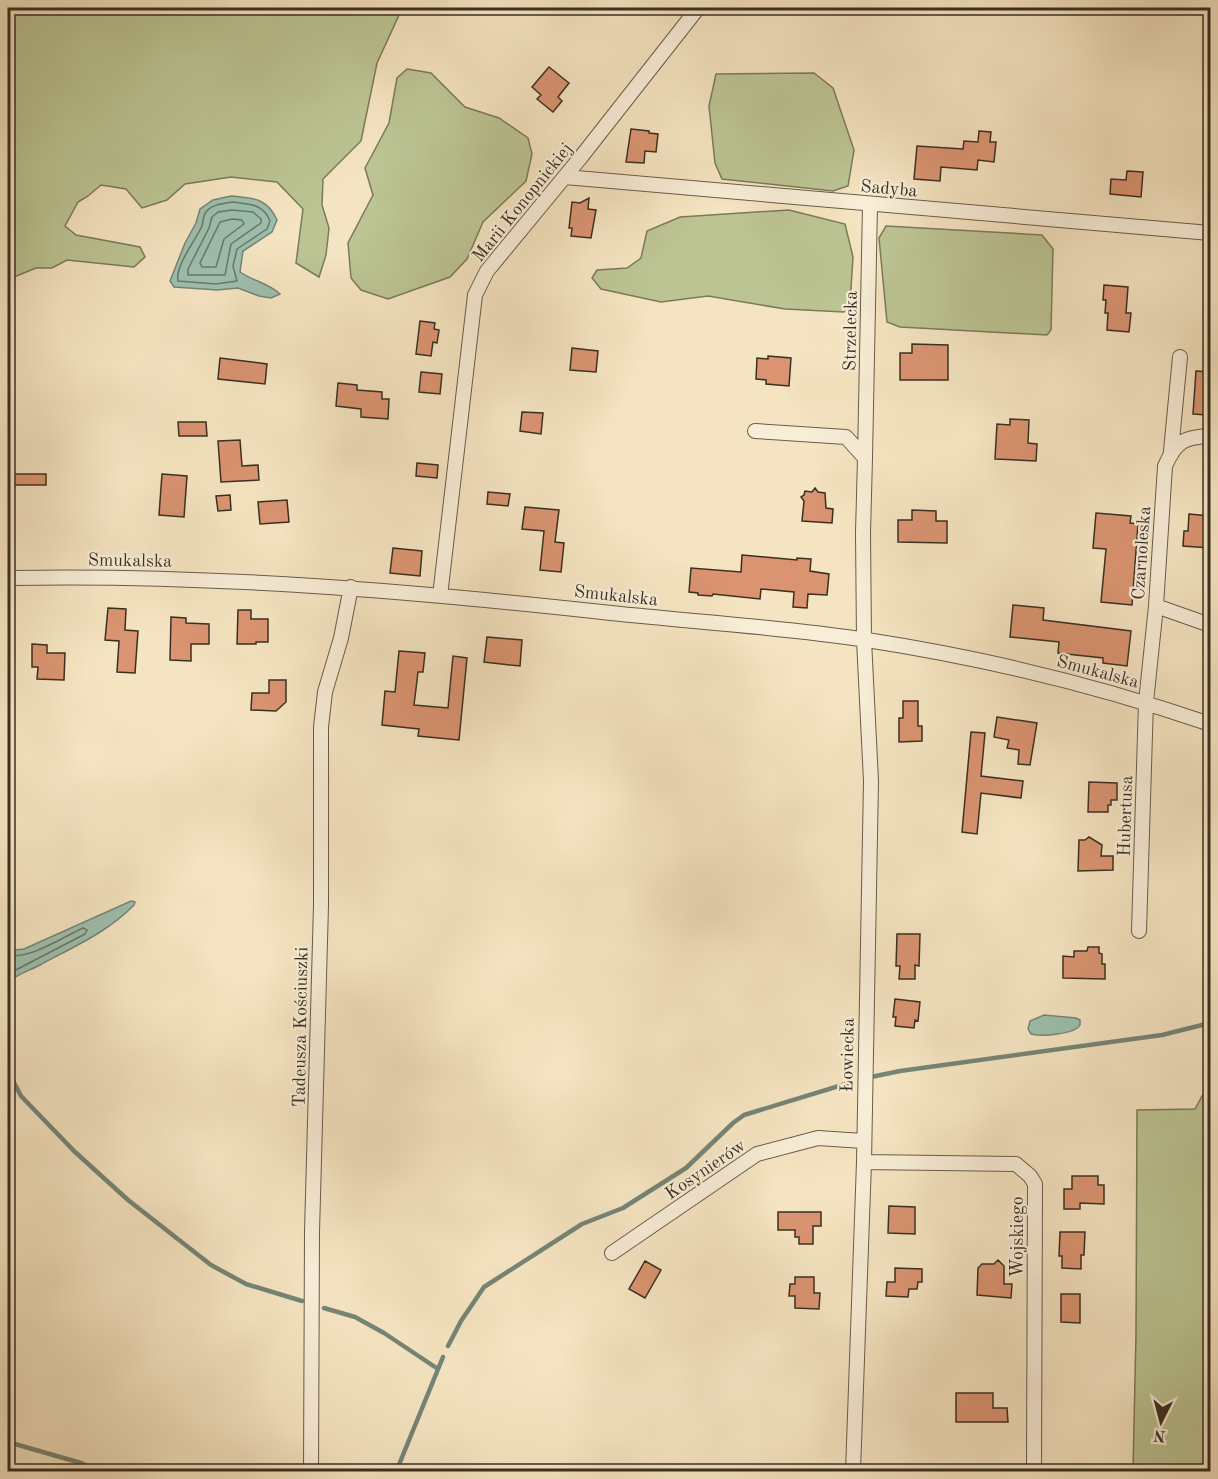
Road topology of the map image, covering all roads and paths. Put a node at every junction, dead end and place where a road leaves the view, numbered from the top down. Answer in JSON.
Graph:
{"nodes":[{"id":1,"x":698,"y":8,"type":"edge"},
{"id":2,"x":565,"y":177,"type":"junction"},
{"id":3,"x":870,"y":205,"type":"junction"},
{"id":4,"x":1210,"y":233,"type":"edge"},
{"id":5,"x":1180,"y":357,"type":"dead end"},
{"id":6,"x":755,"y":431,"type":"dead end"},
{"id":7,"x":1210,"y":436,"type":"edge"},
{"id":8,"x":1171,"y":451,"type":"junction"},
{"id":9,"x":866,"y":458,"type":"junction"},
{"id":10,"x":8,"y":578,"type":"edge"},
{"id":11,"x":351,"y":587,"type":"junction"},
{"id":12,"x":440,"y":596,"type":"junction"},
{"id":13,"x":1156,"y":606,"type":"junction"},
{"id":14,"x":1210,"y":625,"type":"edge"},
{"id":15,"x":864,"y":640,"type":"junction"},
{"id":16,"x":1146,"y":702,"type":"junction"},
{"id":17,"x":1210,"y":724,"type":"edge"},
{"id":18,"x":1139,"y":931,"type":"dead end"},
{"id":19,"x":863,"y":1141,"type":"junction"},
{"id":20,"x":864,"y":1162,"type":"junction"},
{"id":21,"x":612,"y":1253,"type":"dead end"},
{"id":22,"x":311,"y":1472,"type":"edge"},
{"id":23,"x":853,"y":1472,"type":"edge"},
{"id":24,"x":1034,"y":1472,"type":"edge"}],
"edges":[{"from":1,"to":2,"type":"street","name":"Marii Konopnickiej"},
{"from":2,"to":3,"type":"street","name":"Sadyba"},
{"from":2,"to":12,"type":"street","name":"Marii Konopnickiej"},
{"from":3,"to":4,"type":"street","name":"Sadyba"},
{"from":3,"to":9,"type":"street","name":"Strzelecka"},
{"from":5,"to":8,"type":"street","name":"Czarnoleska"},
{"from":6,"to":9,"type":"street"},
{"from":7,"to":8,"type":"street"},
{"from":8,"to":13,"type":"street","name":"Czarnoleska"},
{"from":9,"to":15,"type":"street","name":"Strzelecka"},
{"from":10,"to":11,"type":"street","name":"Smukalska"},
{"from":11,"to":12,"type":"street","name":"Smukalska"},
{"from":11,"to":22,"type":"street","name":"Tadeusza Kościuszki"},
{"from":12,"to":15,"type":"street","name":"Smukalska"},
{"from":13,"to":14,"type":"street"},
{"from":13,"to":16,"type":"street","name":"Czarnoleska"},
{"from":15,"to":16,"type":"street","name":"Smukalska"},
{"from":15,"to":19,"type":"street","name":"Łowiecka"},
{"from":16,"to":17,"type":"street","name":"Smukalska"},
{"from":16,"to":18,"type":"street","name":"Hubertusa"},
{"from":19,"to":20,"type":"street","name":"Łowiecka"},
{"from":19,"to":21,"type":"street","name":"Kosynierów"},
{"from":20,"to":23,"type":"street","name":"Łowiecka"},
{"from":20,"to":24,"type":"street","name":"Wojskiego"}]}
